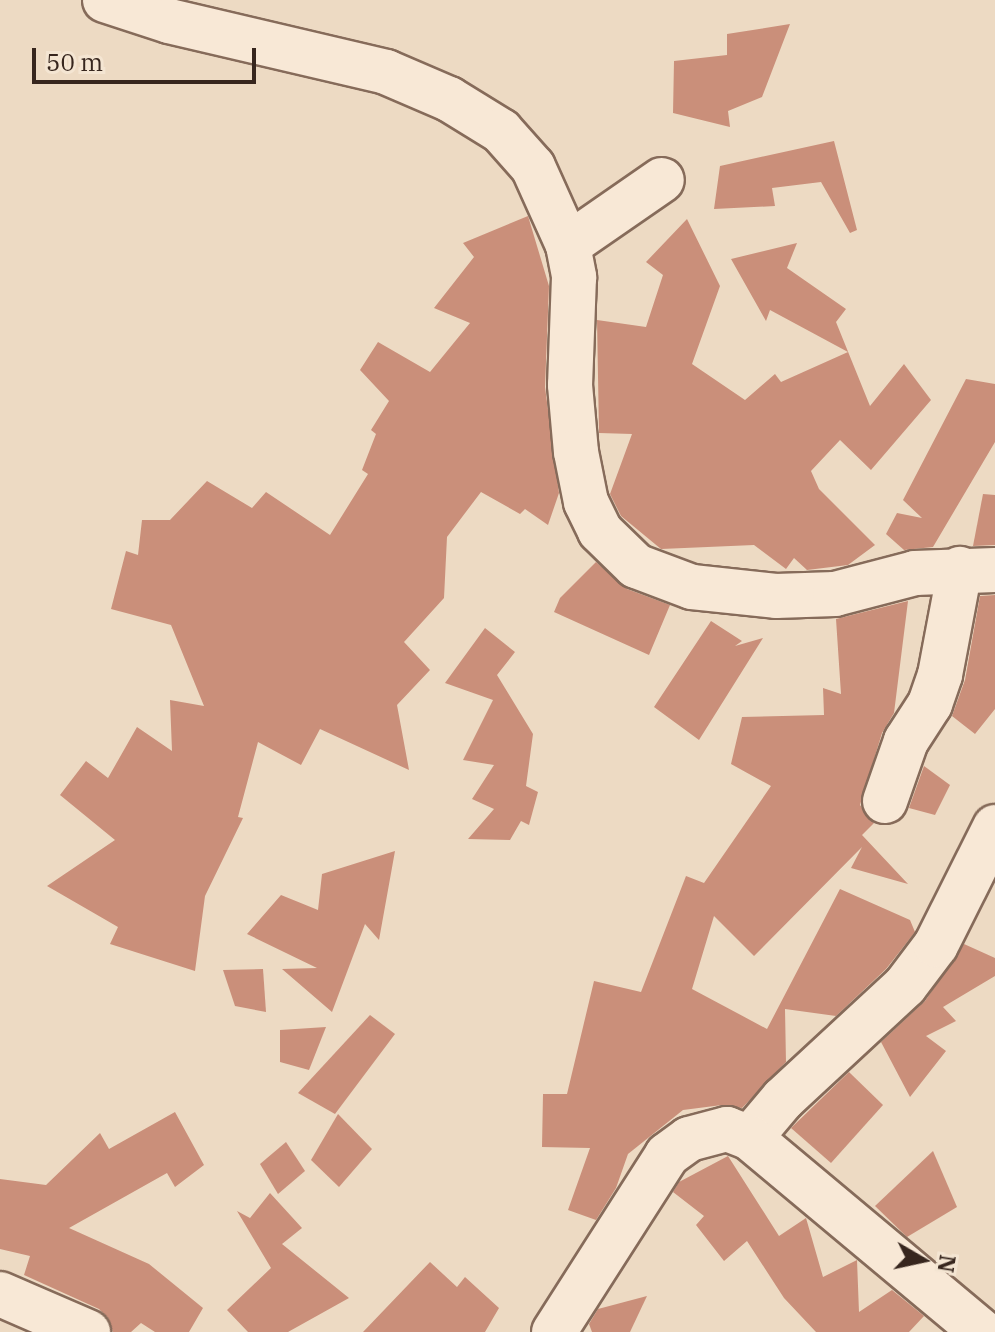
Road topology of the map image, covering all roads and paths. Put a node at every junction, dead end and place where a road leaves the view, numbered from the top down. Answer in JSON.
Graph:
{"nodes":[{"id":1,"x":105,"y":0,"type":"edge"},
{"id":2,"x":662,"y":180,"type":"dead end"},
{"id":3,"x":568,"y":245,"type":"junction"},
{"id":4,"x":977,"y":570,"type":"edge"},
{"id":5,"x":885,"y":801,"type":"dead end"},
{"id":6,"x":995,"y":827,"type":"edge"},
{"id":7,"x":750,"y":1138,"type":"junction"},
{"id":8,"x":0,"y":1294,"type":"edge"},
{"id":9,"x":88,"y":1332,"type":"edge"},
{"id":10,"x":554,"y":1332,"type":"edge"},
{"id":11,"x":982,"y":1332,"type":"edge"}],
"edges":[{"from":1,"to":3,"type":"street"},
{"from":2,"to":3,"type":"street"},
{"from":3,"to":4,"type":"street"},
{"from":4,"to":5,"type":"street"},
{"from":6,"to":7,"type":"street"},
{"from":7,"to":10,"type":"street"},
{"from":7,"to":11,"type":"street"},
{"from":8,"to":9,"type":"street"}]}
